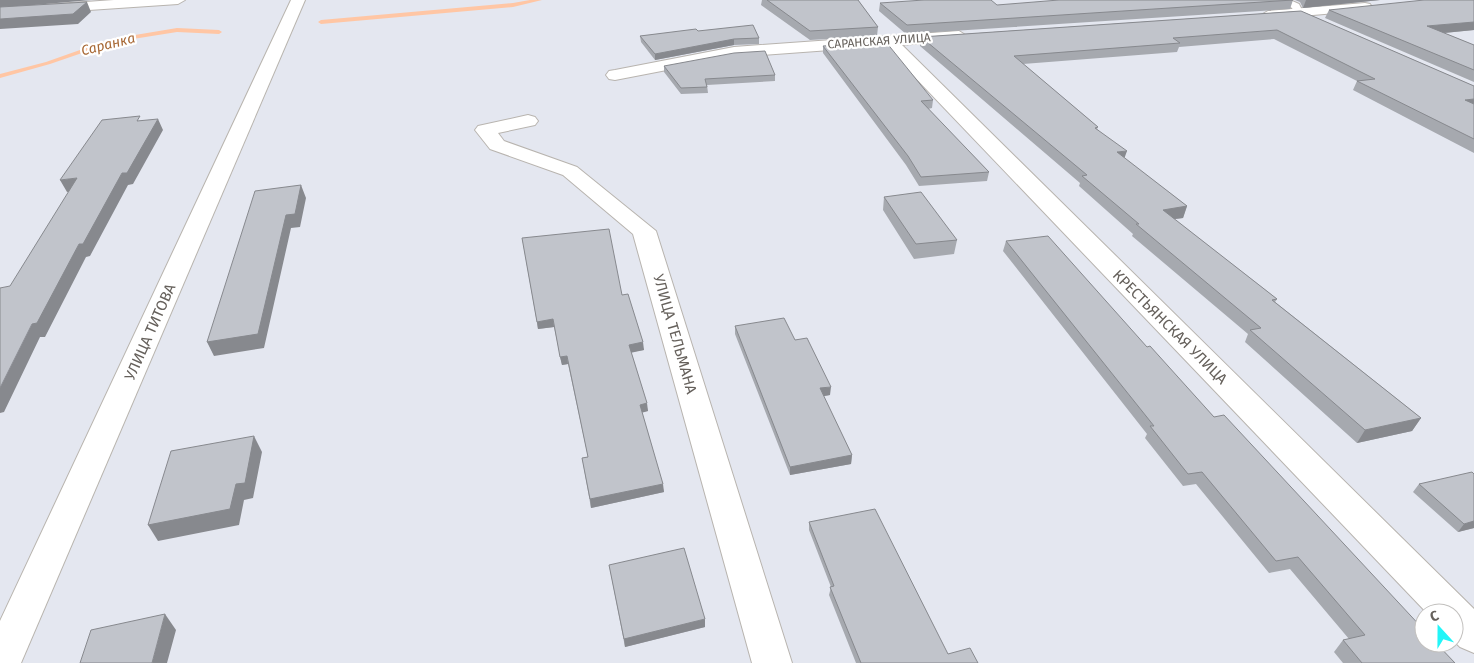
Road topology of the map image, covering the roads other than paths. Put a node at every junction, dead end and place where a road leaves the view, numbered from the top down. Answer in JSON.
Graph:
{"nodes":[{"id":1,"x":178,"y":0,"type":"edge"},
{"id":2,"x":298,"y":0,"type":"edge"},
{"id":3,"x":1283,"y":0,"type":"edge"},
{"id":4,"x":1383,"y":5,"type":"edge"},
{"id":5,"x":0,"y":12,"type":"edge"},
{"id":6,"x":1299,"y":14,"type":"junction"},
{"id":7,"x":1250,"y":17,"type":"edge"},
{"id":8,"x":1325,"y":25,"type":"edge"},
{"id":9,"x":976,"y":34,"type":"edge"},
{"id":10,"x":888,"y":40,"type":"junction"},
{"id":11,"x":616,"y":75,"type":"dead end"},
{"id":12,"x":528,"y":121,"type":"dead end"},
{"id":13,"x":1442,"y":603,"type":"edge"},
{"id":14,"x":1464,"y":625,"type":"edge"},
{"id":15,"x":1474,"y":635,"type":"edge"},
{"id":16,"x":2,"y":663,"type":"edge"},
{"id":17,"x":772,"y":663,"type":"edge"}],
"edges":[{"from":1,"to":5,"type":"street"},
{"from":2,"to":16,"type":"street","name":"УЛИЦА ТИТОВА"},
{"from":3,"to":6,"type":"lane"},
{"from":4,"to":6,"type":"street"},
{"from":6,"to":7,"type":"street"},
{"from":6,"to":8,"type":"street"},
{"from":9,"to":10,"type":"street","name":"САРАНСКАЯ УЛИЦА"},
{"from":10,"to":11,"type":"street","name":"САРАНСКАЯ УЛИЦА"},
{"from":10,"to":13,"type":"street","name":"КРЕСТЬЯНСКАЯ УЛИЦА"},
{"from":12,"to":17,"type":"street","name":"УЛИЦА ТЕЛЬМАНА"},
{"from":14,"to":15,"type":"street","name":"КРЕСТЬЯНСКАЯ УЛИЦА"}]}
